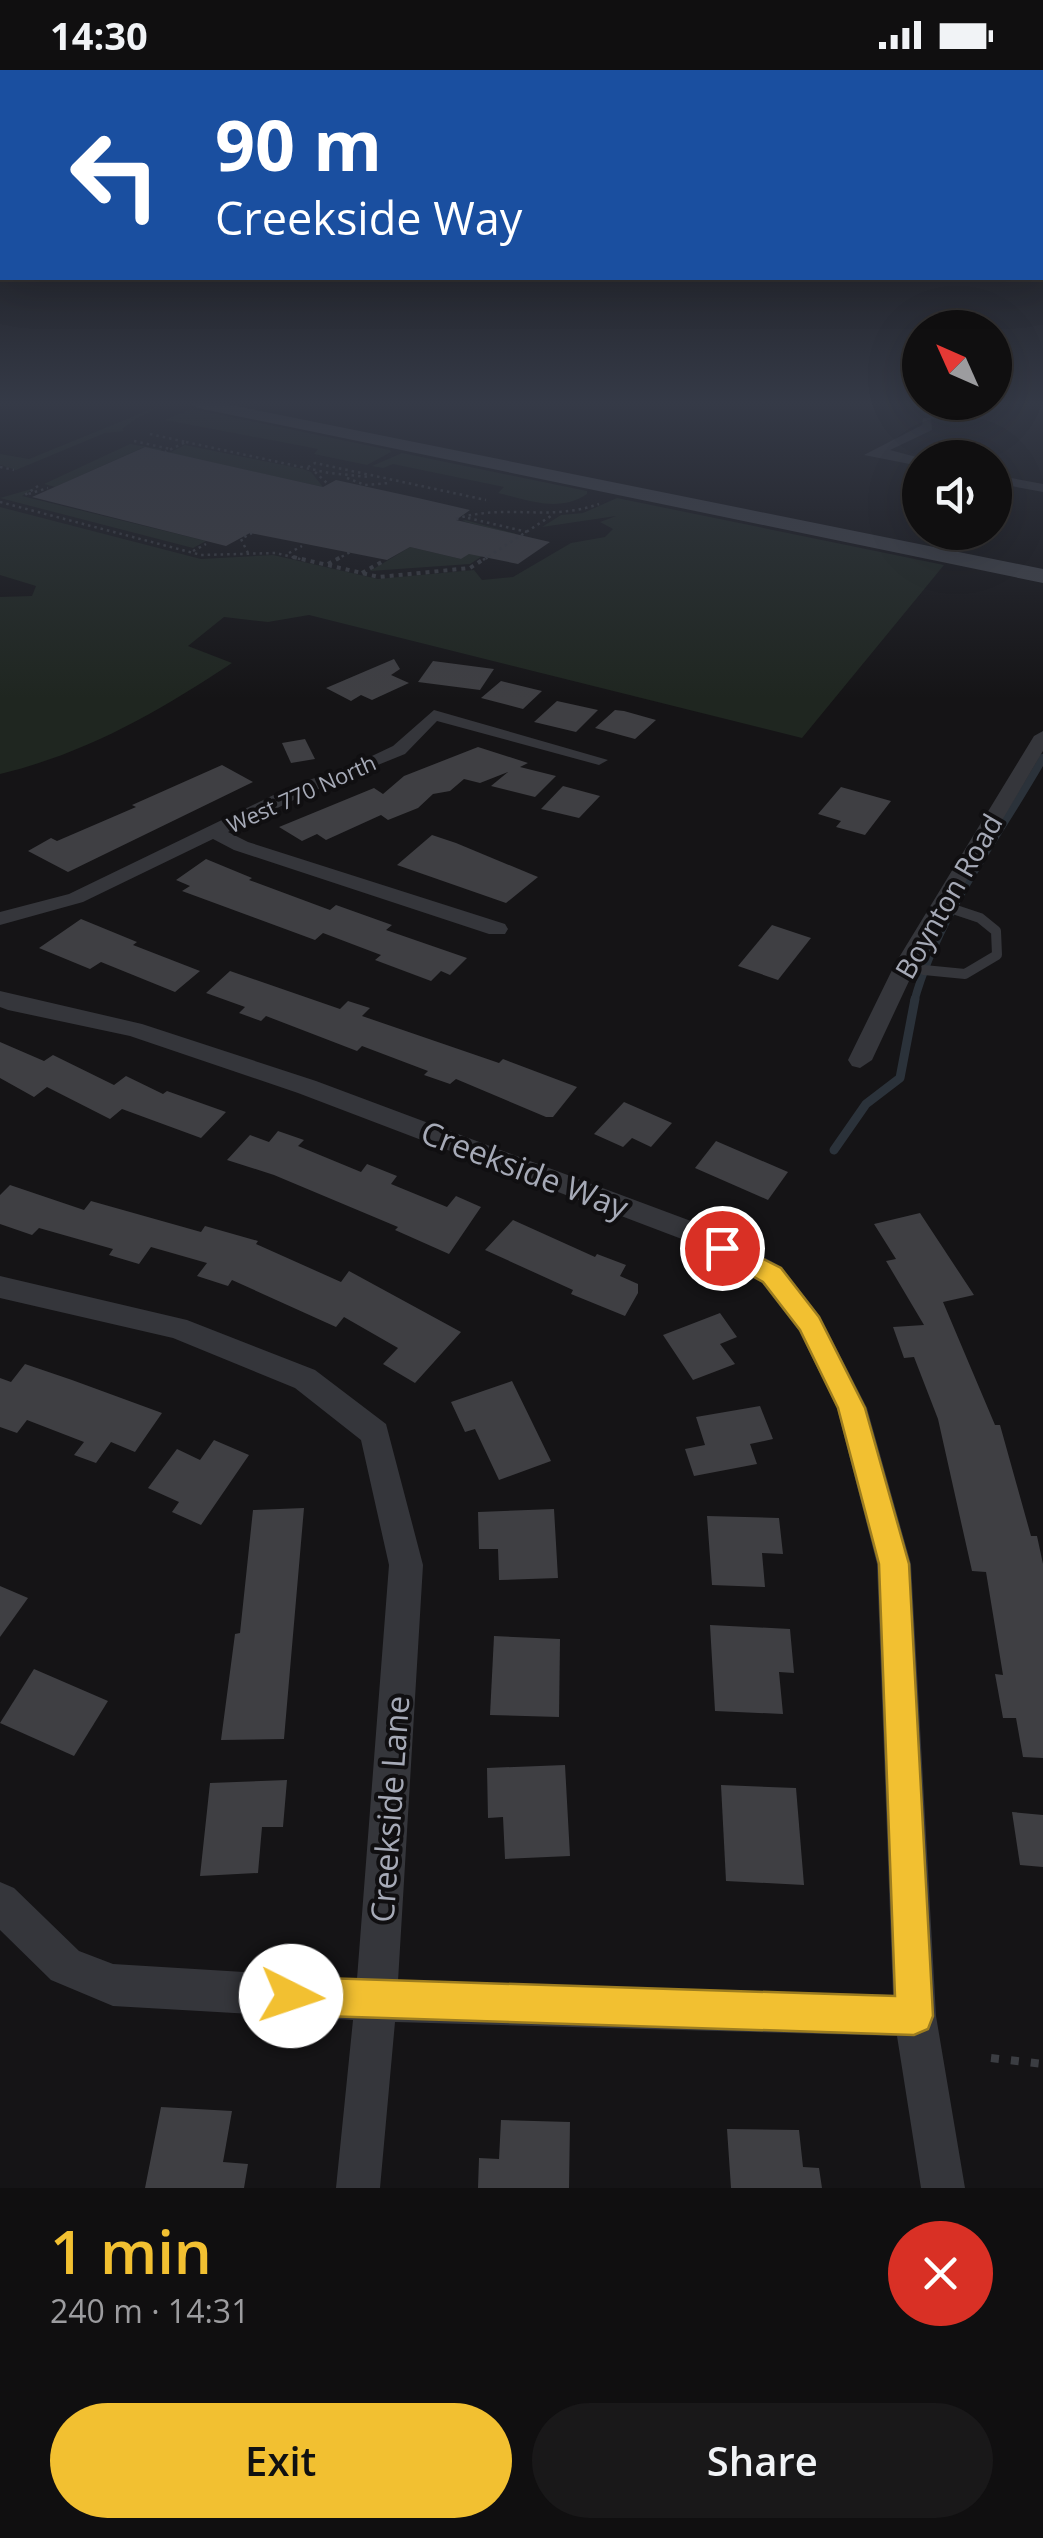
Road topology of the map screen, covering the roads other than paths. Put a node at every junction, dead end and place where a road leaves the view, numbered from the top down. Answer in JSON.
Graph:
{"nodes":[{"id":1,"x":683,"y":502,"type":"edge"},
{"id":2,"x":1043,"y":576,"type":"edge"},
{"id":3,"x":1043,"y":736,"type":"edge"},
{"id":4,"x":600,"y":760,"type":"dead end"},
{"id":5,"x":213,"y":832,"type":"junction"},
{"id":6,"x":956,"y":910,"type":"dead end"},
{"id":7,"x":0,"y":919,"type":"edge"},
{"id":8,"x":497,"y":930,"type":"dead end"},
{"id":9,"x":924,"y":970,"type":"dead end"},
{"id":10,"x":0,"y":998,"type":"edge"},
{"id":11,"x":860,"y":1060,"type":"dead end"},
{"id":12,"x":0,"y":1288,"type":"edge"},
{"id":13,"x":0,"y":1902,"type":"edge"},
{"id":14,"x":376,"y":2002,"type":"junction"},
{"id":15,"x":914,"y":2016,"type":"junction"},
{"id":16,"x":358,"y":2188,"type":"edge"},
{"id":17,"x":942,"y":2188,"type":"edge"}],
"edges":[{"from":1,"to":2,"type":"street"},
{"from":3,"to":11,"type":"street","name":"Boynton Road"},
{"from":4,"to":5,"type":"street","name":"West 770 North"},
{"from":5,"to":7,"type":"street","name":"West 770 North"},
{"from":5,"to":8,"type":"street"},
{"from":6,"to":9,"type":"lane"},
{"from":10,"to":15,"type":"street","name":"Creekside Way"},
{"from":12,"to":14,"type":"street","name":"Creekside Lane"},
{"from":13,"to":14,"type":"street"},
{"from":14,"to":15,"type":"street"},
{"from":14,"to":16,"type":"street","name":"Creekside Lane"},
{"from":15,"to":17,"type":"street","name":"Creekside Way"}]}
